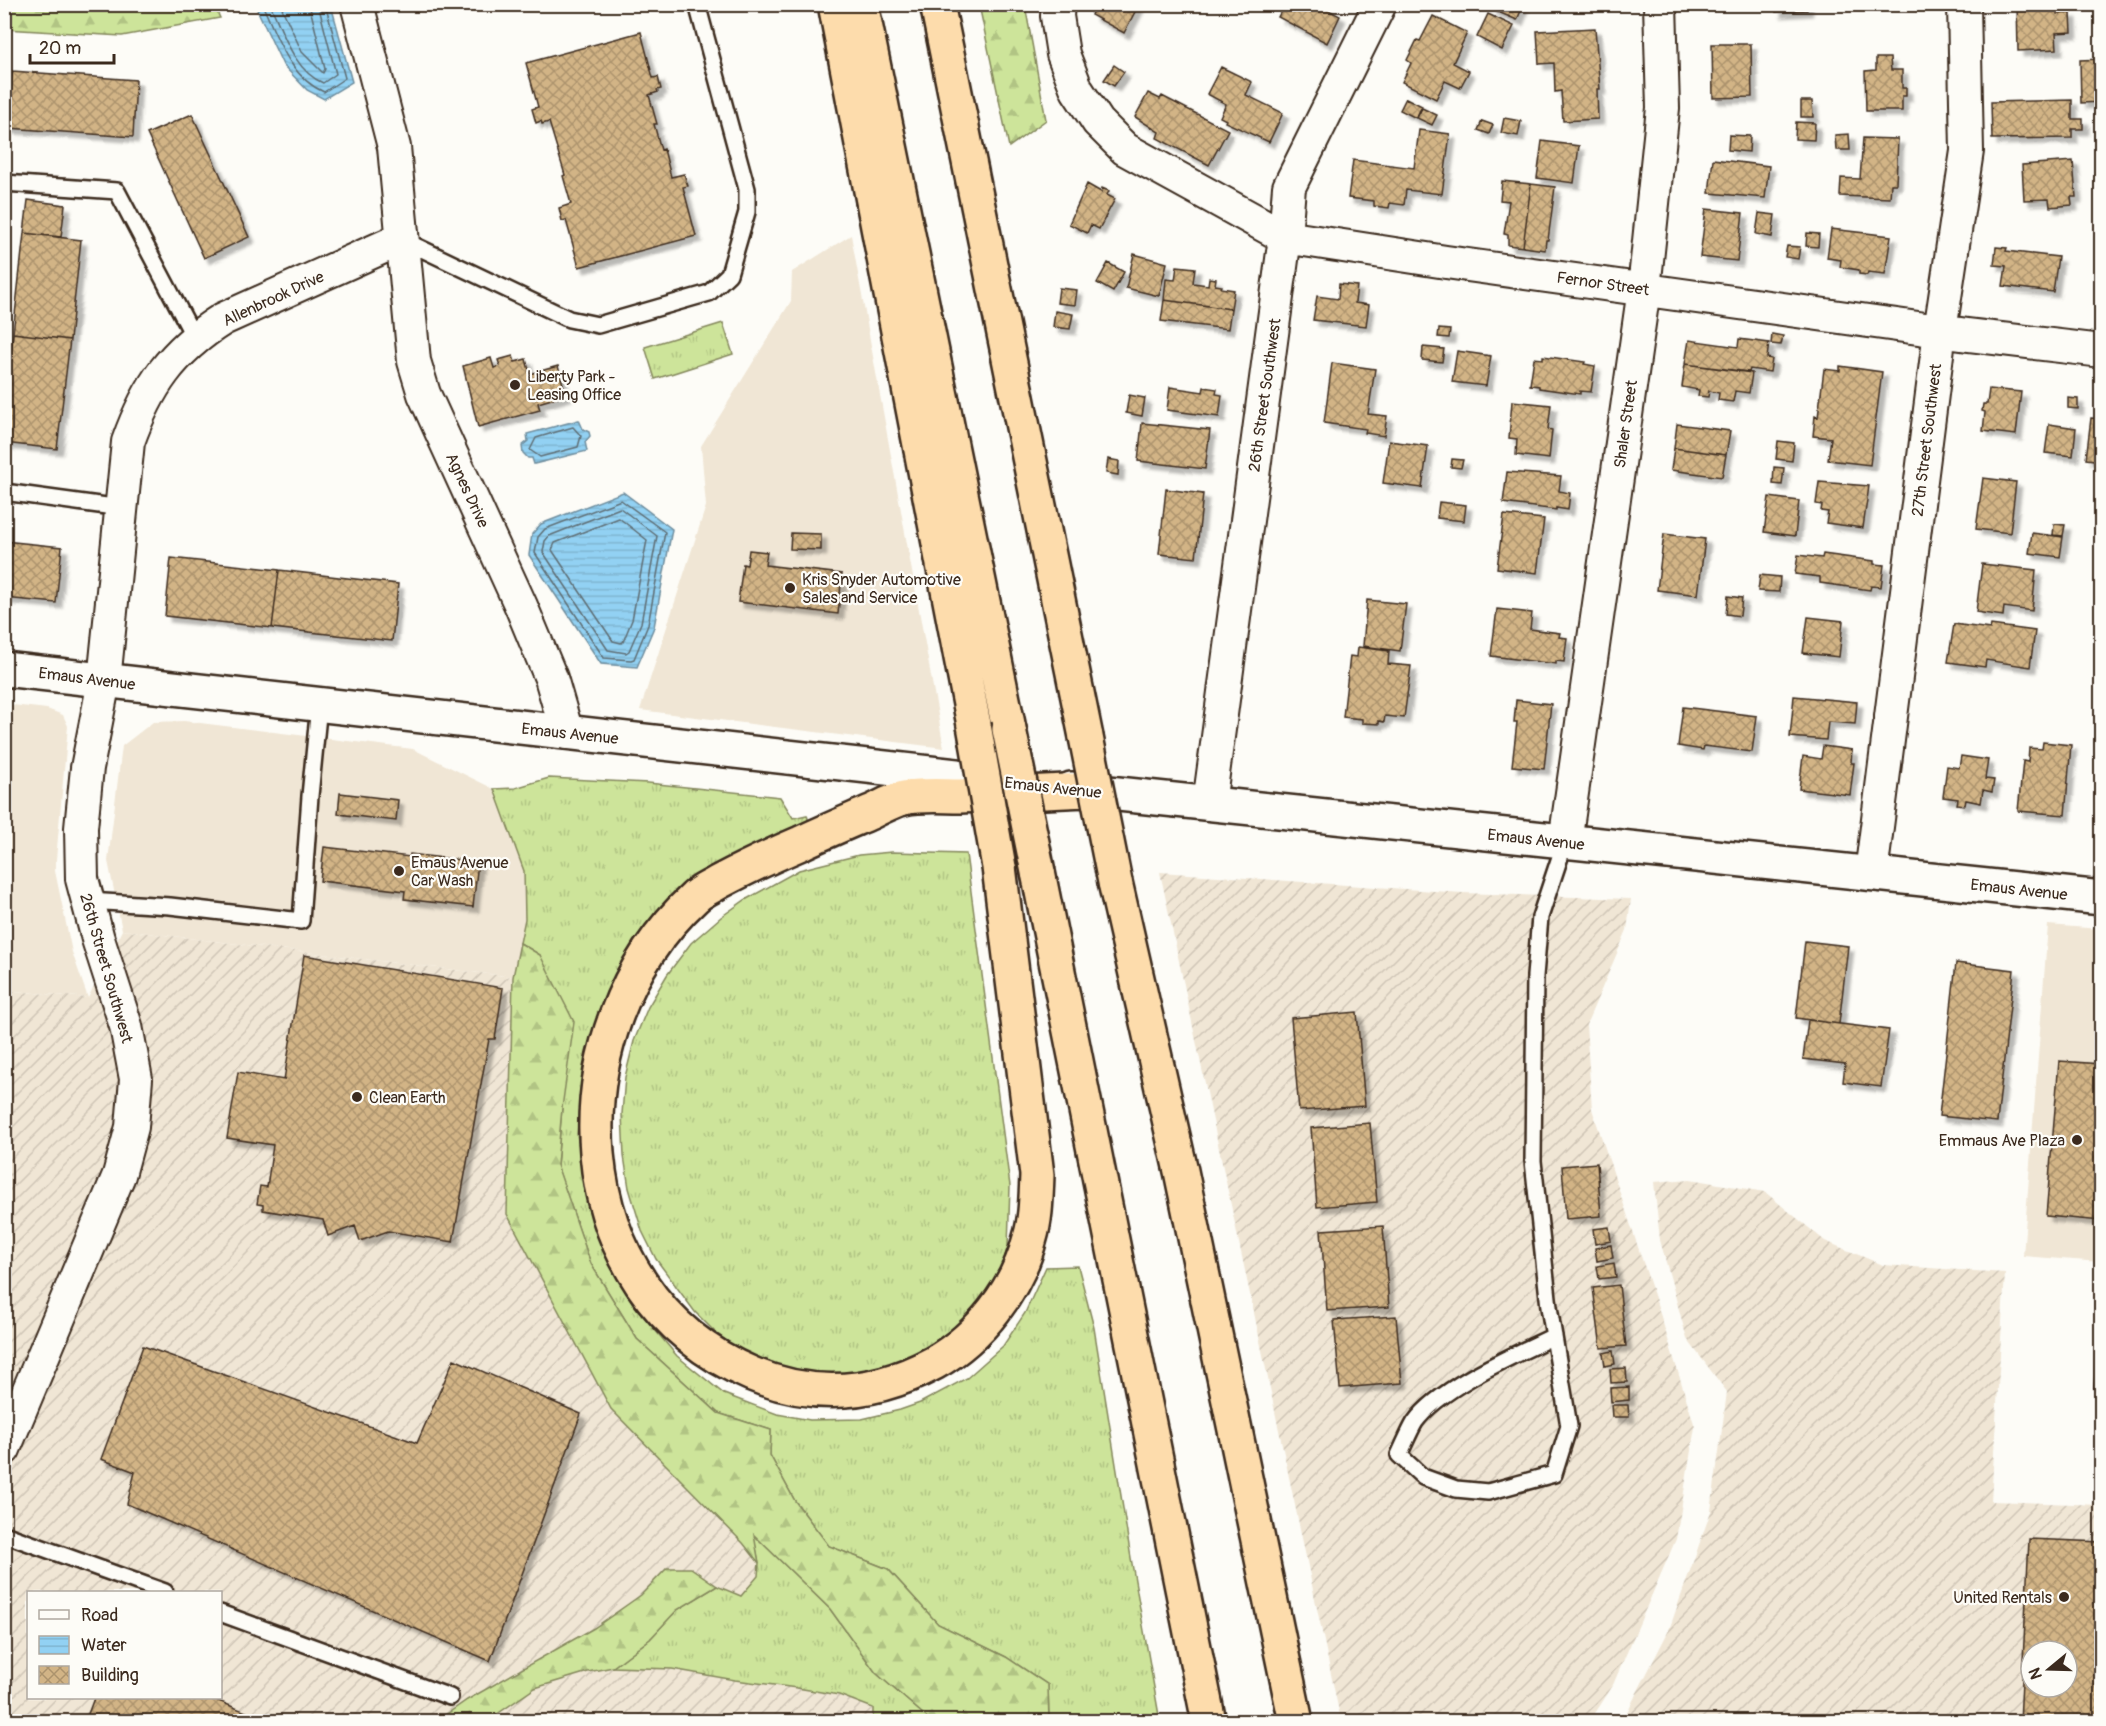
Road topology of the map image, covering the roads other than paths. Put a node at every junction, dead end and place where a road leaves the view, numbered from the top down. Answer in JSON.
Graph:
{"nodes":[{"id":1,"x":357,"y":4,"type":"edge"},
{"id":2,"x":697,"y":4,"type":"edge"},
{"id":3,"x":835,"y":4,"type":"edge"},
{"id":4,"x":861,"y":4,"type":"edge"},
{"id":5,"x":937,"y":4,"type":"edge"},
{"id":6,"x":1058,"y":4,"type":"edge"},
{"id":7,"x":1380,"y":4,"type":"edge"},
{"id":8,"x":1660,"y":4,"type":"edge"},
{"id":9,"x":1964,"y":4,"type":"edge"},
{"id":10,"x":4,"y":183,"type":"edge"},
{"id":11,"x":1285,"y":237,"type":"junction"},
{"id":12,"x":401,"y":239,"type":"junction"},
{"id":13,"x":1644,"y":289,"type":"junction"},
{"id":14,"x":1940,"y":331,"type":"junction"},
{"id":15,"x":195,"y":339,"type":"junction"},
{"id":16,"x":2102,"y":351,"type":"edge"},
{"id":17,"x":4,"y":492,"type":"edge"},
{"id":18,"x":121,"y":508,"type":"junction"},
{"id":19,"x":4,"y":669,"type":"edge"},
{"id":20,"x":104,"y":681,"type":"junction"},
{"id":21,"x":319,"y":705,"type":"junction"},
{"id":22,"x":567,"y":733,"type":"junction"},
{"id":23,"x":1086,"y":790,"type":"junction"},
{"id":24,"x":1209,"y":804,"type":"junction"},
{"id":25,"x":1564,"y":842,"type":"junction"},
{"id":26,"x":1871,"y":874,"type":"junction"},
{"id":27,"x":2102,"y":898,"type":"edge"},
{"id":28,"x":88,"y":901,"type":"junction"},
{"id":29,"x":1554,"y":1336,"type":"junction"},
{"id":30,"x":4,"y":1449,"type":"edge"},
{"id":31,"x":4,"y":1534,"type":"edge"},
{"id":32,"x":160,"y":1591,"type":"edge"},
{"id":33,"x":222,"y":1614,"type":"edge"},
{"id":34,"x":450,"y":1697,"type":"dead end"},
{"id":35,"x":1209,"y":1722,"type":"edge"},
{"id":36,"x":1296,"y":1722,"type":"edge"}],
"edges":[{"from":1,"to":12,"type":"street"},
{"from":2,"to":12,"type":"lane"},
{"from":3,"to":23,"type":"highway","bridge":true},
{"from":4,"to":35,"type":"highway","bridge":true},
{"from":5,"to":36,"type":"highway","bridge":true},
{"from":6,"to":11,"type":"street","name":"Fernor Street"},
{"from":7,"to":11,"type":"street","name":"26th Street Southwest"},
{"from":8,"to":13,"type":"street","name":"Shaler Street"},
{"from":9,"to":14,"type":"street","name":"27th Street Southwest"},
{"from":10,"to":15,"type":"lane"},
{"from":11,"to":13,"type":"street","name":"Fernor Street"},
{"from":11,"to":24,"type":"street","name":"26th Street Southwest"},
{"from":12,"to":15,"type":"street","name":"Allenbrook Drive"},
{"from":12,"to":22,"type":"street","name":"Agnes Drive"},
{"from":13,"to":14,"type":"street","name":"Fernor Street"},
{"from":13,"to":25,"type":"street","name":"Shaler Street"},
{"from":14,"to":16,"type":"street","name":"Fernor Street"},
{"from":14,"to":26,"type":"street","name":"27th Street Southwest"},
{"from":15,"to":18,"type":"street","name":"Allenbrook Drive"},
{"from":17,"to":18,"type":"lane"},
{"from":18,"to":20,"type":"street","name":"Allenbrook Drive"},
{"from":19,"to":20,"type":"main road","name":"Emaus Avenue"},
{"from":20,"to":21,"type":"main road","name":"Emaus Avenue"},
{"from":20,"to":28,"type":"street","name":"26th Street Southwest"},
{"from":21,"to":22,"type":"main road","name":"Emaus Avenue"},
{"from":21,"to":28,"type":"lane"},
{"from":22,"to":23,"type":"main road","name":"Emaus Avenue"},
{"from":23,"to":24,"type":"main road","name":"Emaus Avenue"},
{"from":24,"to":25,"type":"main road","name":"Emaus Avenue"},
{"from":25,"to":26,"type":"main road","name":"Emaus Avenue"},
{"from":25,"to":29,"type":"lane"},
{"from":26,"to":27,"type":"main road","name":"Emaus Avenue"},
{"from":28,"to":30,"type":"street","name":"26th Street Southwest"},
{"from":29,"to":29,"type":"lane"},
{"from":31,"to":32,"type":"lane"},
{"from":33,"to":34,"type":"lane"}]}
